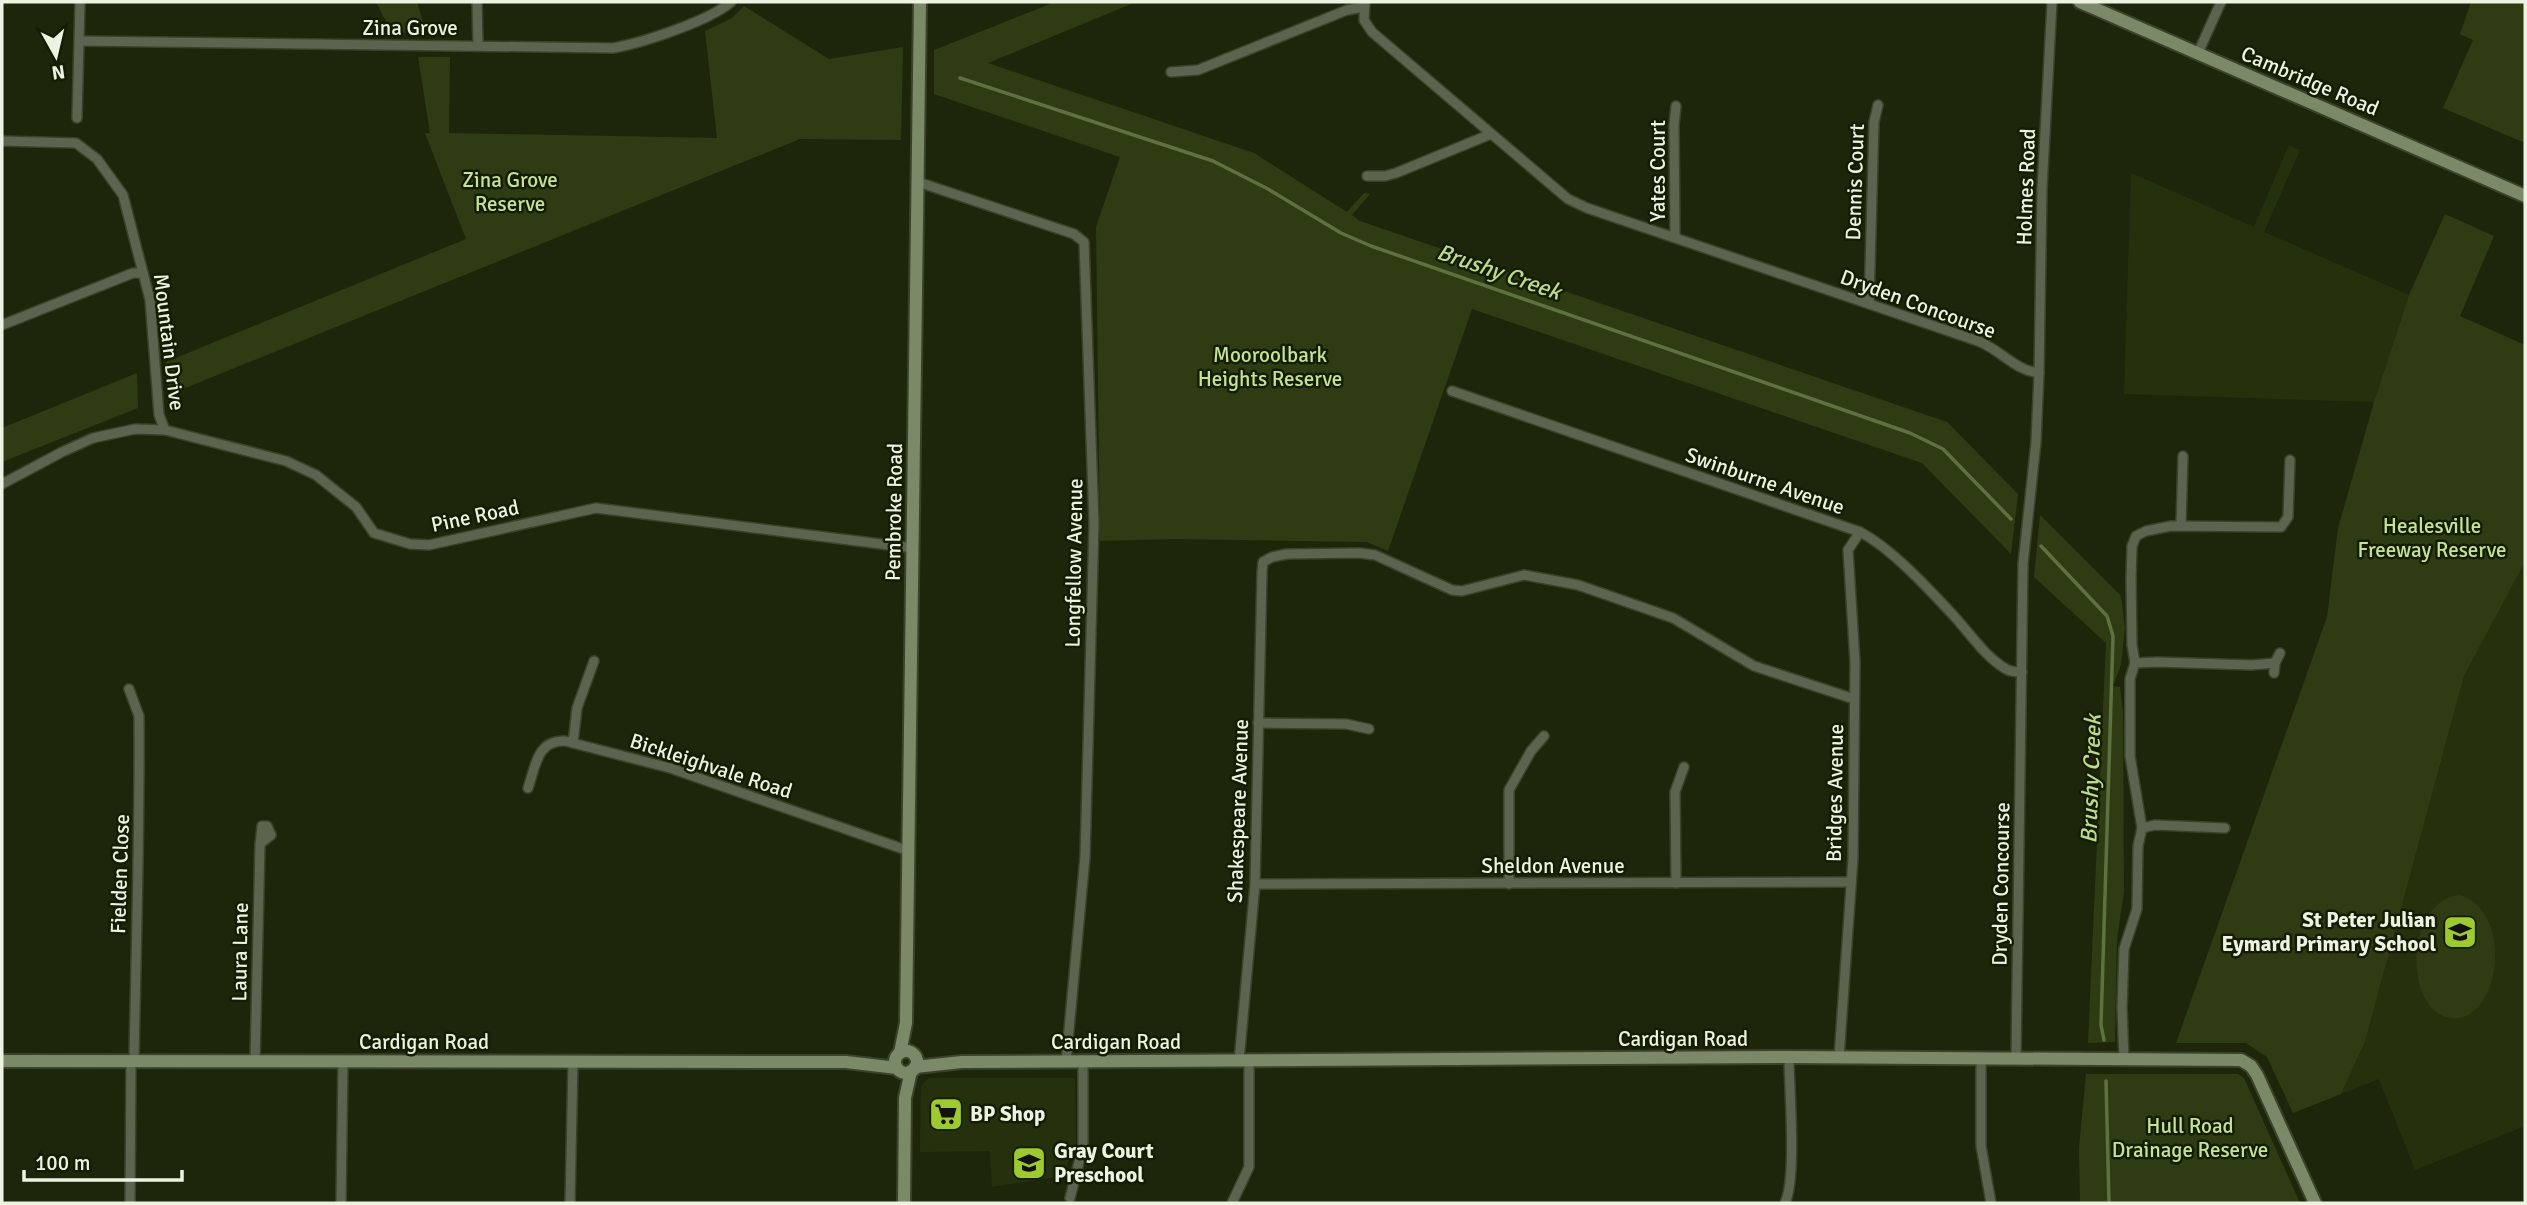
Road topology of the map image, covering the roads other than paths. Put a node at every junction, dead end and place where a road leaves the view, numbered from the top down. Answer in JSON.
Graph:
{"nodes":[{"id":1,"x":80,"y":2,"type":"edge"},
{"id":2,"x":477,"y":2,"type":"edge"},
{"id":3,"x":731,"y":2,"type":"edge"},
{"id":4,"x":920,"y":2,"type":"edge"},
{"id":5,"x":2052,"y":2,"type":"edge"},
{"id":6,"x":2080,"y":2,"type":"edge"},
{"id":7,"x":2221,"y":2,"type":"edge"},
{"id":8,"x":1364,"y":5,"type":"edge"},
{"id":9,"x":79,"y":41,"type":"junction"},
{"id":10,"x":478,"y":45,"type":"junction"},
{"id":11,"x":2198,"y":53,"type":"junction"},
{"id":12,"x":1171,"y":72,"type":"dead end"},
{"id":13,"x":1878,"y":105,"type":"dead end"},
{"id":14,"x":1676,"y":106,"type":"dead end"},
{"id":15,"x":77,"y":118,"type":"dead end"},
{"id":16,"x":1491,"y":134,"type":"junction"},
{"id":17,"x":2,"y":141,"type":"edge"},
{"id":18,"x":1367,"y":176,"type":"dead end"},
{"id":19,"x":918,"y":182,"type":"junction"},
{"id":20,"x":2525,"y":196,"type":"edge"},
{"id":21,"x":1675,"y":237,"type":"junction"},
{"id":22,"x":143,"y":273,"type":"junction"},
{"id":23,"x":1869,"y":304,"type":"junction"},
{"id":24,"x":2,"y":325,"type":"edge"},
{"id":25,"x":2039,"y":373,"type":"junction"},
{"id":26,"x":1452,"y":391,"type":"dead end"},
{"id":27,"x":165,"y":430,"type":"junction"},
{"id":28,"x":2183,"y":456,"type":"dead end"},
{"id":29,"x":2290,"y":460,"type":"dead end"},
{"id":30,"x":2,"y":484,"type":"edge"},
{"id":31,"x":2181,"y":525,"type":"junction"},
{"id":32,"x":1860,"y":532,"type":"junction"},
{"id":33,"x":913,"y":548,"type":"junction"},
{"id":34,"x":593,"y":661,"type":"dead end"},
{"id":35,"x":2135,"y":663,"type":"junction"},
{"id":36,"x":2022,"y":673,"type":"junction"},
{"id":37,"x":2274,"y":673,"type":"dead end"},
{"id":38,"x":129,"y":690,"type":"dead end"},
{"id":39,"x":1854,"y":699,"type":"junction"},
{"id":40,"x":1258,"y":723,"type":"junction"},
{"id":41,"x":1369,"y":729,"type":"dead end"},
{"id":42,"x":1544,"y":736,"type":"dead end"},
{"id":43,"x":573,"y":743,"type":"junction"},
{"id":44,"x":1684,"y":767,"type":"dead end"},
{"id":45,"x":528,"y":788,"type":"dead end"},
{"id":46,"x":2142,"y":828,"type":"junction"},
{"id":47,"x":2225,"y":828,"type":"dead end"},
{"id":48,"x":260,"y":844,"type":"dead end"},
{"id":49,"x":909,"y":851,"type":"junction"},
{"id":50,"x":1851,"y":882,"type":"junction"},
{"id":51,"x":1676,"y":883,"type":"junction"},
{"id":52,"x":1255,"y":884,"type":"junction"},
{"id":53,"x":1508,"y":884,"type":"junction"},
{"id":54,"x":1789,"y":1057,"type":"junction"},
{"id":55,"x":1839,"y":1058,"type":"junction"},
{"id":56,"x":1981,"y":1058,"type":"junction"},
{"id":57,"x":2016,"y":1058,"type":"junction"},
{"id":58,"x":2124,"y":1059,"type":"junction"},
{"id":59,"x":1244,"y":1060,"type":"junction"},
{"id":60,"x":2,"y":1061,"type":"edge"},
{"id":61,"x":132,"y":1061,"type":"junction"},
{"id":62,"x":255,"y":1061,"type":"junction"},
{"id":63,"x":343,"y":1061,"type":"junction"},
{"id":64,"x":573,"y":1062,"type":"junction"},
{"id":65,"x":906,"y":1062,"type":"junction"},
{"id":66,"x":1066,"y":1062,"type":"junction"},
{"id":67,"x":1083,"y":1062,"type":"junction"},
{"id":68,"x":1070,"y":1198,"type":"dead end"},
{"id":69,"x":130,"y":1203,"type":"edge"},
{"id":70,"x":341,"y":1203,"type":"edge"},
{"id":71,"x":570,"y":1203,"type":"edge"},
{"id":72,"x":904,"y":1203,"type":"edge"},
{"id":73,"x":1232,"y":1203,"type":"edge"},
{"id":74,"x":1785,"y":1203,"type":"edge"},
{"id":75,"x":1991,"y":1203,"type":"edge"},
{"id":76,"x":2315,"y":1203,"type":"edge"}],
"edges":[{"from":1,"to":9,"type":"street"},
{"from":2,"to":10,"type":"street"},
{"from":3,"to":10,"type":"street","name":"Zina Grove"},
{"from":4,"to":19,"type":"street","name":"Pembroke Road"},
{"from":5,"to":25,"type":"street","name":"Holmes Road"},
{"from":6,"to":11,"type":"street","name":"Cambridge Road"},
{"from":7,"to":11,"type":"street"},
{"from":8,"to":12,"type":"street"},
{"from":8,"to":16,"type":"street","name":"Dryden Concourse"},
{"from":9,"to":10,"type":"street","name":"Zina Grove"},
{"from":9,"to":15,"type":"street"},
{"from":11,"to":20,"type":"street","name":"Cambridge Road"},
{"from":13,"to":23,"type":"street","name":"Dennis Court"},
{"from":14,"to":21,"type":"street","name":"Yates Court"},
{"from":16,"to":18,"type":"street"},
{"from":16,"to":21,"type":"street","name":"Dryden Concourse"},
{"from":17,"to":22,"type":"street","name":"Mountain Drive"},
{"from":19,"to":33,"type":"street","name":"Pembroke Road"},
{"from":19,"to":66,"type":"street","name":"Longfellow Avenue"},
{"from":21,"to":23,"type":"street","name":"Dryden Concourse"},
{"from":22,"to":24,"type":"street"},
{"from":22,"to":27,"type":"street","name":"Mountain Drive"},
{"from":23,"to":25,"type":"street","name":"Dryden Concourse"},
{"from":25,"to":36,"type":"street","name":"Dryden Concourse"},
{"from":26,"to":32,"type":"street","name":"Swinburne Avenue"},
{"from":27,"to":30,"type":"street","name":"Pine Road"},
{"from":27,"to":33,"type":"street","name":"Pine Road"},
{"from":28,"to":31,"type":"street"},
{"from":29,"to":31,"type":"street"},
{"from":31,"to":35,"type":"street"},
{"from":32,"to":36,"type":"street","name":"Swinburne Avenue"},
{"from":32,"to":39,"type":"street","name":"Bridges Avenue"},
{"from":33,"to":49,"type":"street","name":"Pembroke Road"},
{"from":34,"to":43,"type":"street"},
{"from":35,"to":37,"type":"street"},
{"from":35,"to":46,"type":"street"},
{"from":36,"to":57,"type":"street","name":"Dryden Concourse"},
{"from":38,"to":61,"type":"street","name":"Fielden Close"},
{"from":39,"to":40,"type":"street","name":"Shakespeare Avenue"},
{"from":39,"to":50,"type":"street","name":"Bridges Avenue"},
{"from":40,"to":41,"type":"street"},
{"from":40,"to":52,"type":"street","name":"Shakespeare Avenue"},
{"from":42,"to":53,"type":"street"},
{"from":43,"to":45,"type":"street","name":"Bickleighvale Road"},
{"from":43,"to":49,"type":"street","name":"Bickleighvale Road"},
{"from":44,"to":51,"type":"street"},
{"from":46,"to":47,"type":"street"},
{"from":46,"to":58,"type":"street"},
{"from":48,"to":62,"type":"street","name":"Laura Lane"},
{"from":49,"to":65,"type":"street","name":"Pembroke Road"},
{"from":50,"to":51,"type":"street","name":"Sheldon Avenue"},
{"from":50,"to":55,"type":"street","name":"Bridges Avenue"},
{"from":51,"to":53,"type":"street","name":"Sheldon Avenue"},
{"from":52,"to":53,"type":"street","name":"Sheldon Avenue"},
{"from":52,"to":59,"type":"street","name":"Shakespeare Avenue"},
{"from":54,"to":55,"type":"street","name":"Cardigan Road"},
{"from":54,"to":59,"type":"street","name":"Cardigan Road"},
{"from":54,"to":74,"type":"street"},
{"from":55,"to":56,"type":"street","name":"Cardigan Road"},
{"from":56,"to":57,"type":"street","name":"Cardigan Road"},
{"from":56,"to":75,"type":"street"},
{"from":57,"to":58,"type":"street","name":"Cardigan Road"},
{"from":58,"to":76,"type":"street","name":"Cardigan Road"},
{"from":59,"to":67,"type":"street","name":"Cardigan Road"},
{"from":59,"to":73,"type":"street","name":"Shakespeare Avenue"},
{"from":60,"to":61,"type":"street","name":"Cardigan Road"},
{"from":61,"to":62,"type":"street","name":"Cardigan Road"},
{"from":61,"to":69,"type":"street","name":"Fielden Close"},
{"from":62,"to":63,"type":"street","name":"Cardigan Road"},
{"from":63,"to":64,"type":"street","name":"Cardigan Road"},
{"from":63,"to":70,"type":"street"},
{"from":64,"to":65,"type":"street","name":"Cardigan Road"},
{"from":64,"to":71,"type":"street"},
{"from":65,"to":66,"type":"street","name":"Cardigan Road"},
{"from":65,"to":72,"type":"street","name":"Pembroke Road"},
{"from":66,"to":67,"type":"street","name":"Cardigan Road"},
{"from":67,"to":68,"type":"street"}]}
